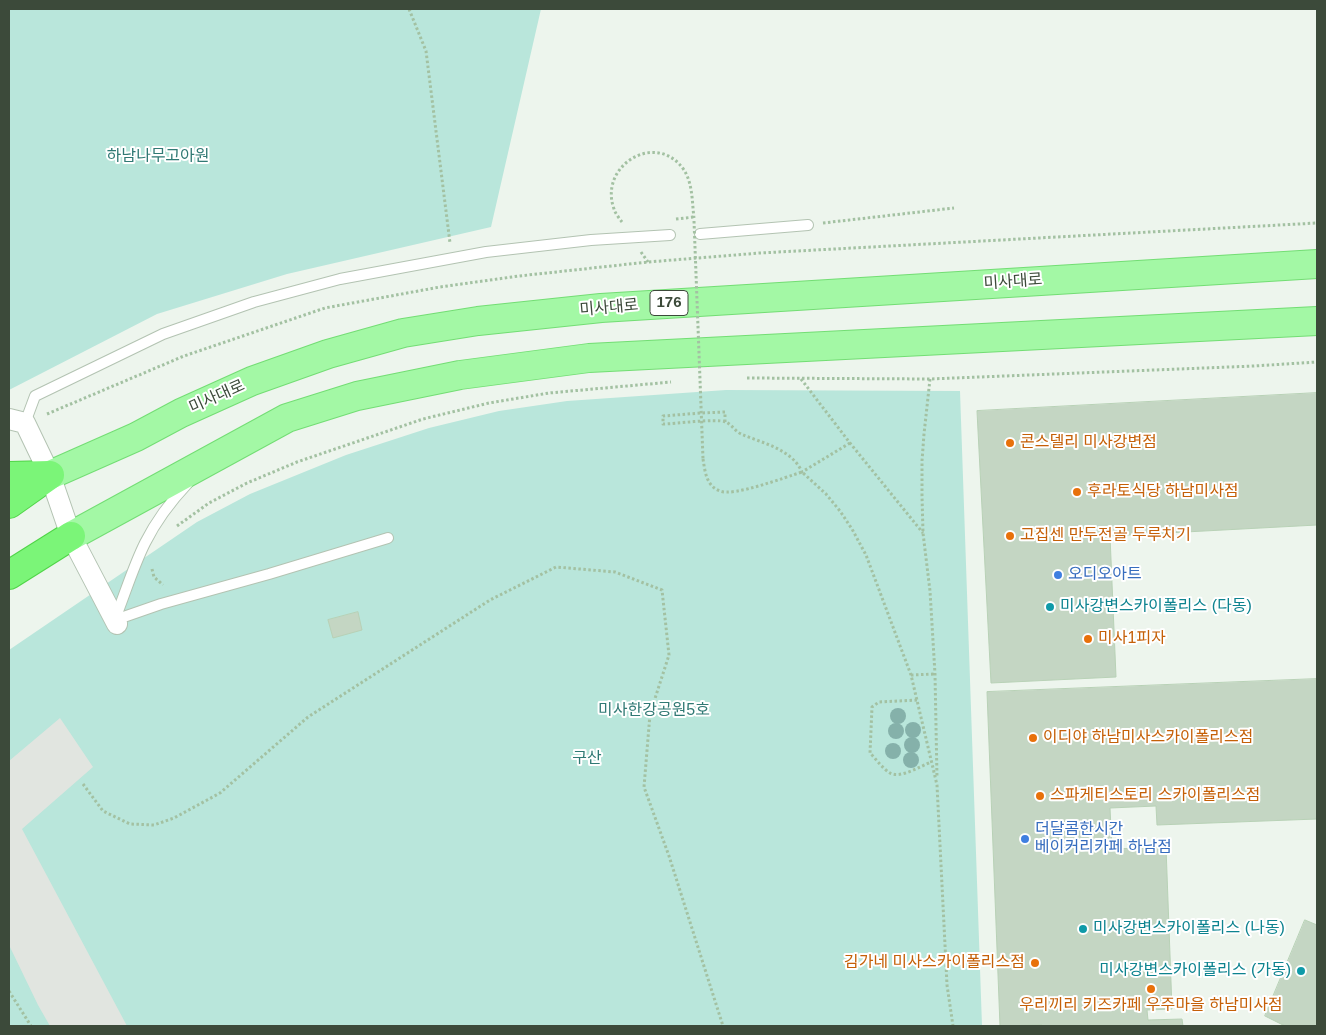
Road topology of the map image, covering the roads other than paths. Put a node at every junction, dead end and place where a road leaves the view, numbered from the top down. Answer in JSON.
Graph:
{"nodes":[{"id":1,"x":808,"y":225,"type":"road end"},
{"id":2,"x":700,"y":234,"type":"dead end"},
{"id":3,"x":670,"y":236,"type":"dead end"},
{"id":4,"x":1317,"y":264,"type":"edge"},
{"id":5,"x":1317,"y":321,"type":"edge"},
{"id":6,"x":17,"y":420,"type":"edge"},
{"id":7,"x":212,"y":460,"type":"junction"},
{"id":8,"x":50,"y":475,"type":"junction"},
{"id":9,"x":9,"y":476,"type":"edge"},
{"id":10,"x":9,"y":504,"type":"edge"},
{"id":11,"x":71,"y":536,"type":"junction"},
{"id":12,"x":388,"y":538,"type":"dead end"},
{"id":13,"x":9,"y":575,"type":"edge"},
{"id":14,"x":116,"y":622,"type":"junction"}],
"edges":[{"from":1,"to":2,"type":"lane"},
{"from":3,"to":6,"type":"lane"},
{"from":4,"to":8,"type":"main road","name":"미사대로","number":"176"},
{"from":5,"to":7,"type":"main road"},
{"from":6,"to":8,"type":"street"},
{"from":7,"to":11,"type":"main road"},
{"from":7,"to":14,"type":"lane"},
{"from":8,"to":9,"type":"highway"},
{"from":8,"to":10,"type":"highway","number":"176"},
{"from":8,"to":11,"type":"street"},
{"from":11,"to":13,"type":"highway"},
{"from":11,"to":14,"type":"street"},
{"from":12,"to":14,"type":"lane"}]}
